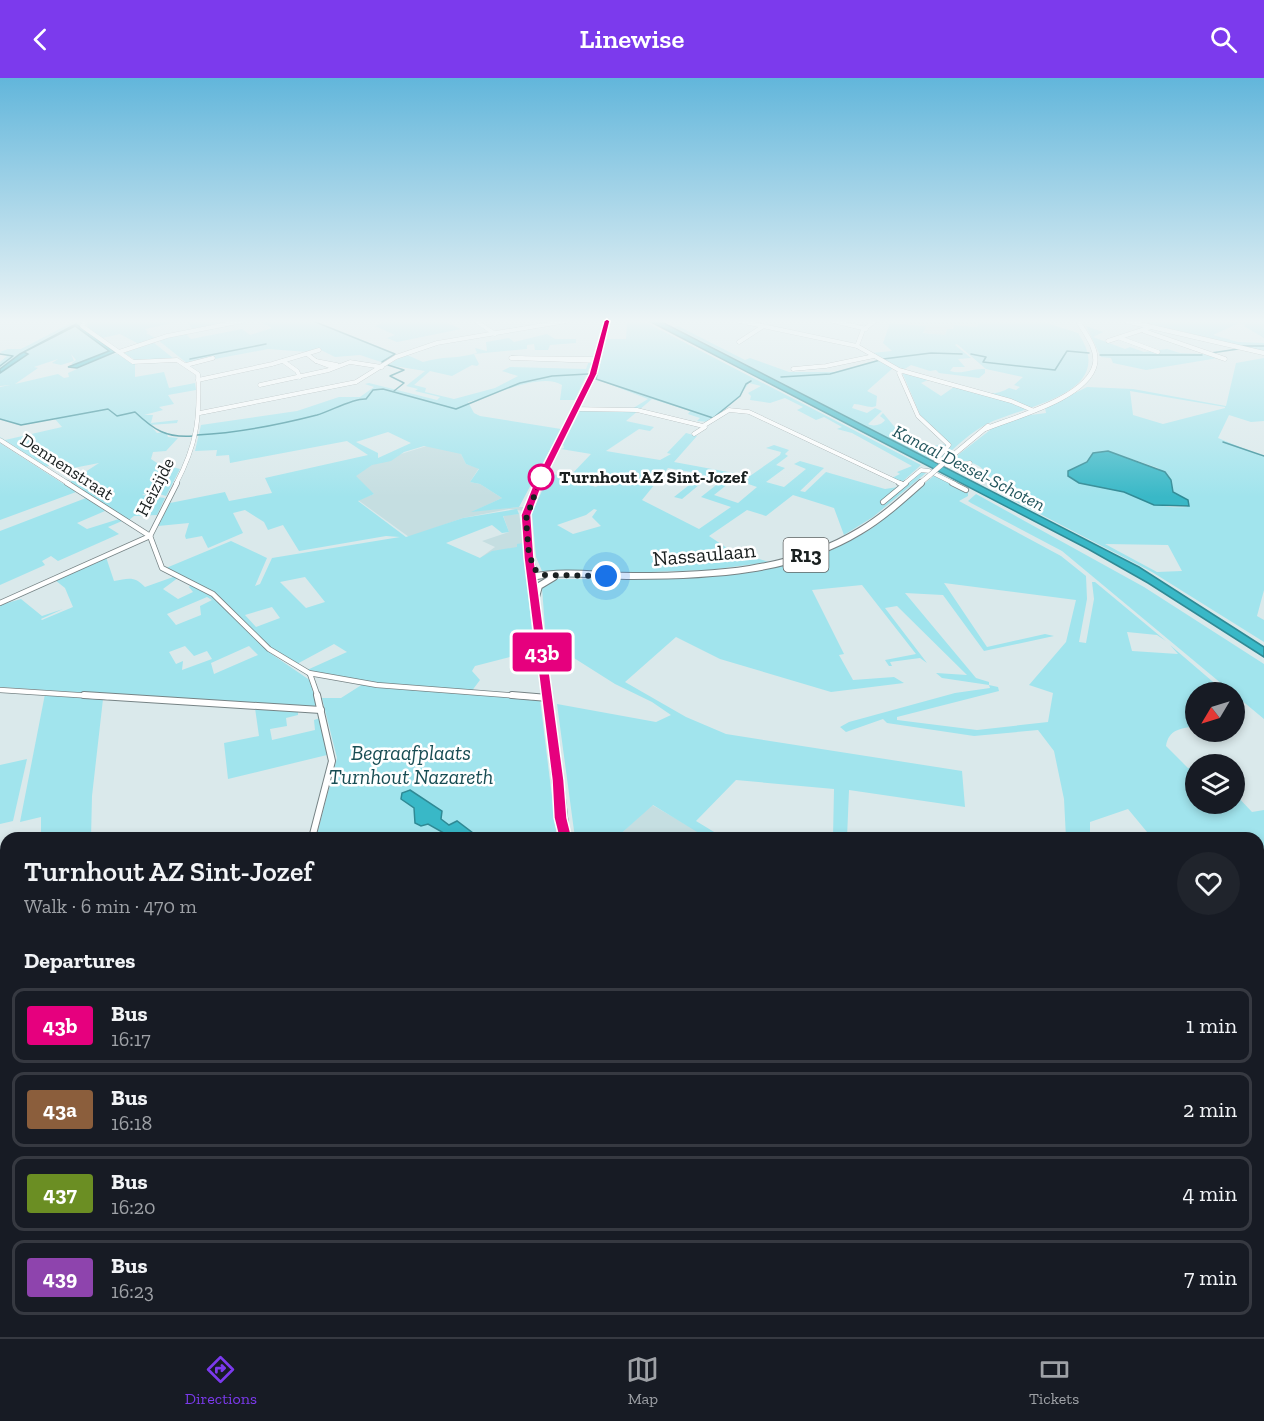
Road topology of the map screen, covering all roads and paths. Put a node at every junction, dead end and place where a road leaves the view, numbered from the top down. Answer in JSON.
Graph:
{"nodes":[{"id":1,"x":198,"y":380,"type":"edge"},
{"id":2,"x":286,"y":380,"type":"edge"},
{"id":3,"x":358,"y":380,"type":"edge"},
{"id":4,"x":588,"y":380,"type":"edge"},
{"id":5,"x":902,"y":380,"type":"edge"},
{"id":6,"x":933,"y":380,"type":"edge"},
{"id":7,"x":1088,"y":380,"type":"edge"},
{"id":8,"x":260,"y":385,"type":"dead end"},
{"id":9,"x":577,"y":406,"type":"junction"},
{"id":10,"x":598,"y":407,"type":"joint"},
{"id":11,"x":1031,"y":409,"type":"junction"},
{"id":12,"x":200,"y":413,"type":"junction"},
{"id":13,"x":706,"y":426,"type":"junction"},
{"id":14,"x":694,"y":434,"type":"dead end"},
{"id":15,"x":0,"y":440,"type":"edge"},
{"id":16,"x":970,"y":463,"type":"dead end"},
{"id":17,"x":902,"y":484,"type":"junction"},
{"id":18,"x":966,"y":490,"type":"dead end"},
{"id":19,"x":883,"y":502,"type":"dead end"},
{"id":20,"x":150,"y":536,"type":"junction"},
{"id":21,"x":564,"y":575,"type":"junction"},
{"id":22,"x":535,"y":576,"type":"junction"},
{"id":23,"x":554,"y":577,"type":"junction"},
{"id":24,"x":535,"y":598,"type":"junction"},
{"id":25,"x":0,"y":603,"type":"edge"},
{"id":26,"x":309,"y":674,"type":"junction"},
{"id":27,"x":0,"y":690,"type":"edge"},
{"id":28,"x":548,"y":698,"type":"junction"},
{"id":29,"x":321,"y":710,"type":"junction"},
{"id":30,"x":314,"y":832,"type":"edge"},
{"id":31,"x":564,"y":832,"type":"edge"}],
"edges":[{"from":1,"to":12,"type":"street","name":"Heizijde"},
{"from":2,"to":8,"type":"street"},
{"from":3,"to":12,"type":"street"},
{"from":4,"to":9,"type":"street"},
{"from":5,"to":16,"type":"street"},
{"from":6,"to":11,"type":"street"},
{"from":7,"to":11,"type":"main road","name":"Nassaulaan","number":"R13"},
{"from":9,"to":10,"type":"street"},
{"from":9,"to":22,"type":"street"},
{"from":10,"to":13,"type":"street"},
{"from":11,"to":21,"type":"main road","name":"Nassaulaan","number":"R13","bridge":true},
{"from":12,"to":20,"type":"street","name":"Heizijde"},
{"from":13,"to":14,"type":"street"},
{"from":13,"to":17,"type":"street"},
{"from":15,"to":20,"type":"street","name":"Dennenstraat"},
{"from":17,"to":18,"type":"street"},
{"from":17,"to":19,"type":"street"},
{"from":20,"to":25,"type":"street"},
{"from":20,"to":26,"type":"street","name":"Heizijde"},
{"from":21,"to":22,"type":"main road","name":"Nassaulaan","number":"R13"},
{"from":21,"to":23,"type":"main road","name":"Nassaulaan","number":"R13"},
{"from":22,"to":23,"type":"main road","name":"Nassaulaan","number":"R13"},
{"from":22,"to":24,"type":"main road"},
{"from":23,"to":24,"type":"main road"},
{"from":24,"to":28,"type":"main road"},
{"from":26,"to":28,"type":"street","name":"Heizijde"},
{"from":26,"to":29,"type":"street"},
{"from":27,"to":29,"type":"street"},
{"from":28,"to":31,"type":"main road"},
{"from":29,"to":30,"type":"street"}]}
